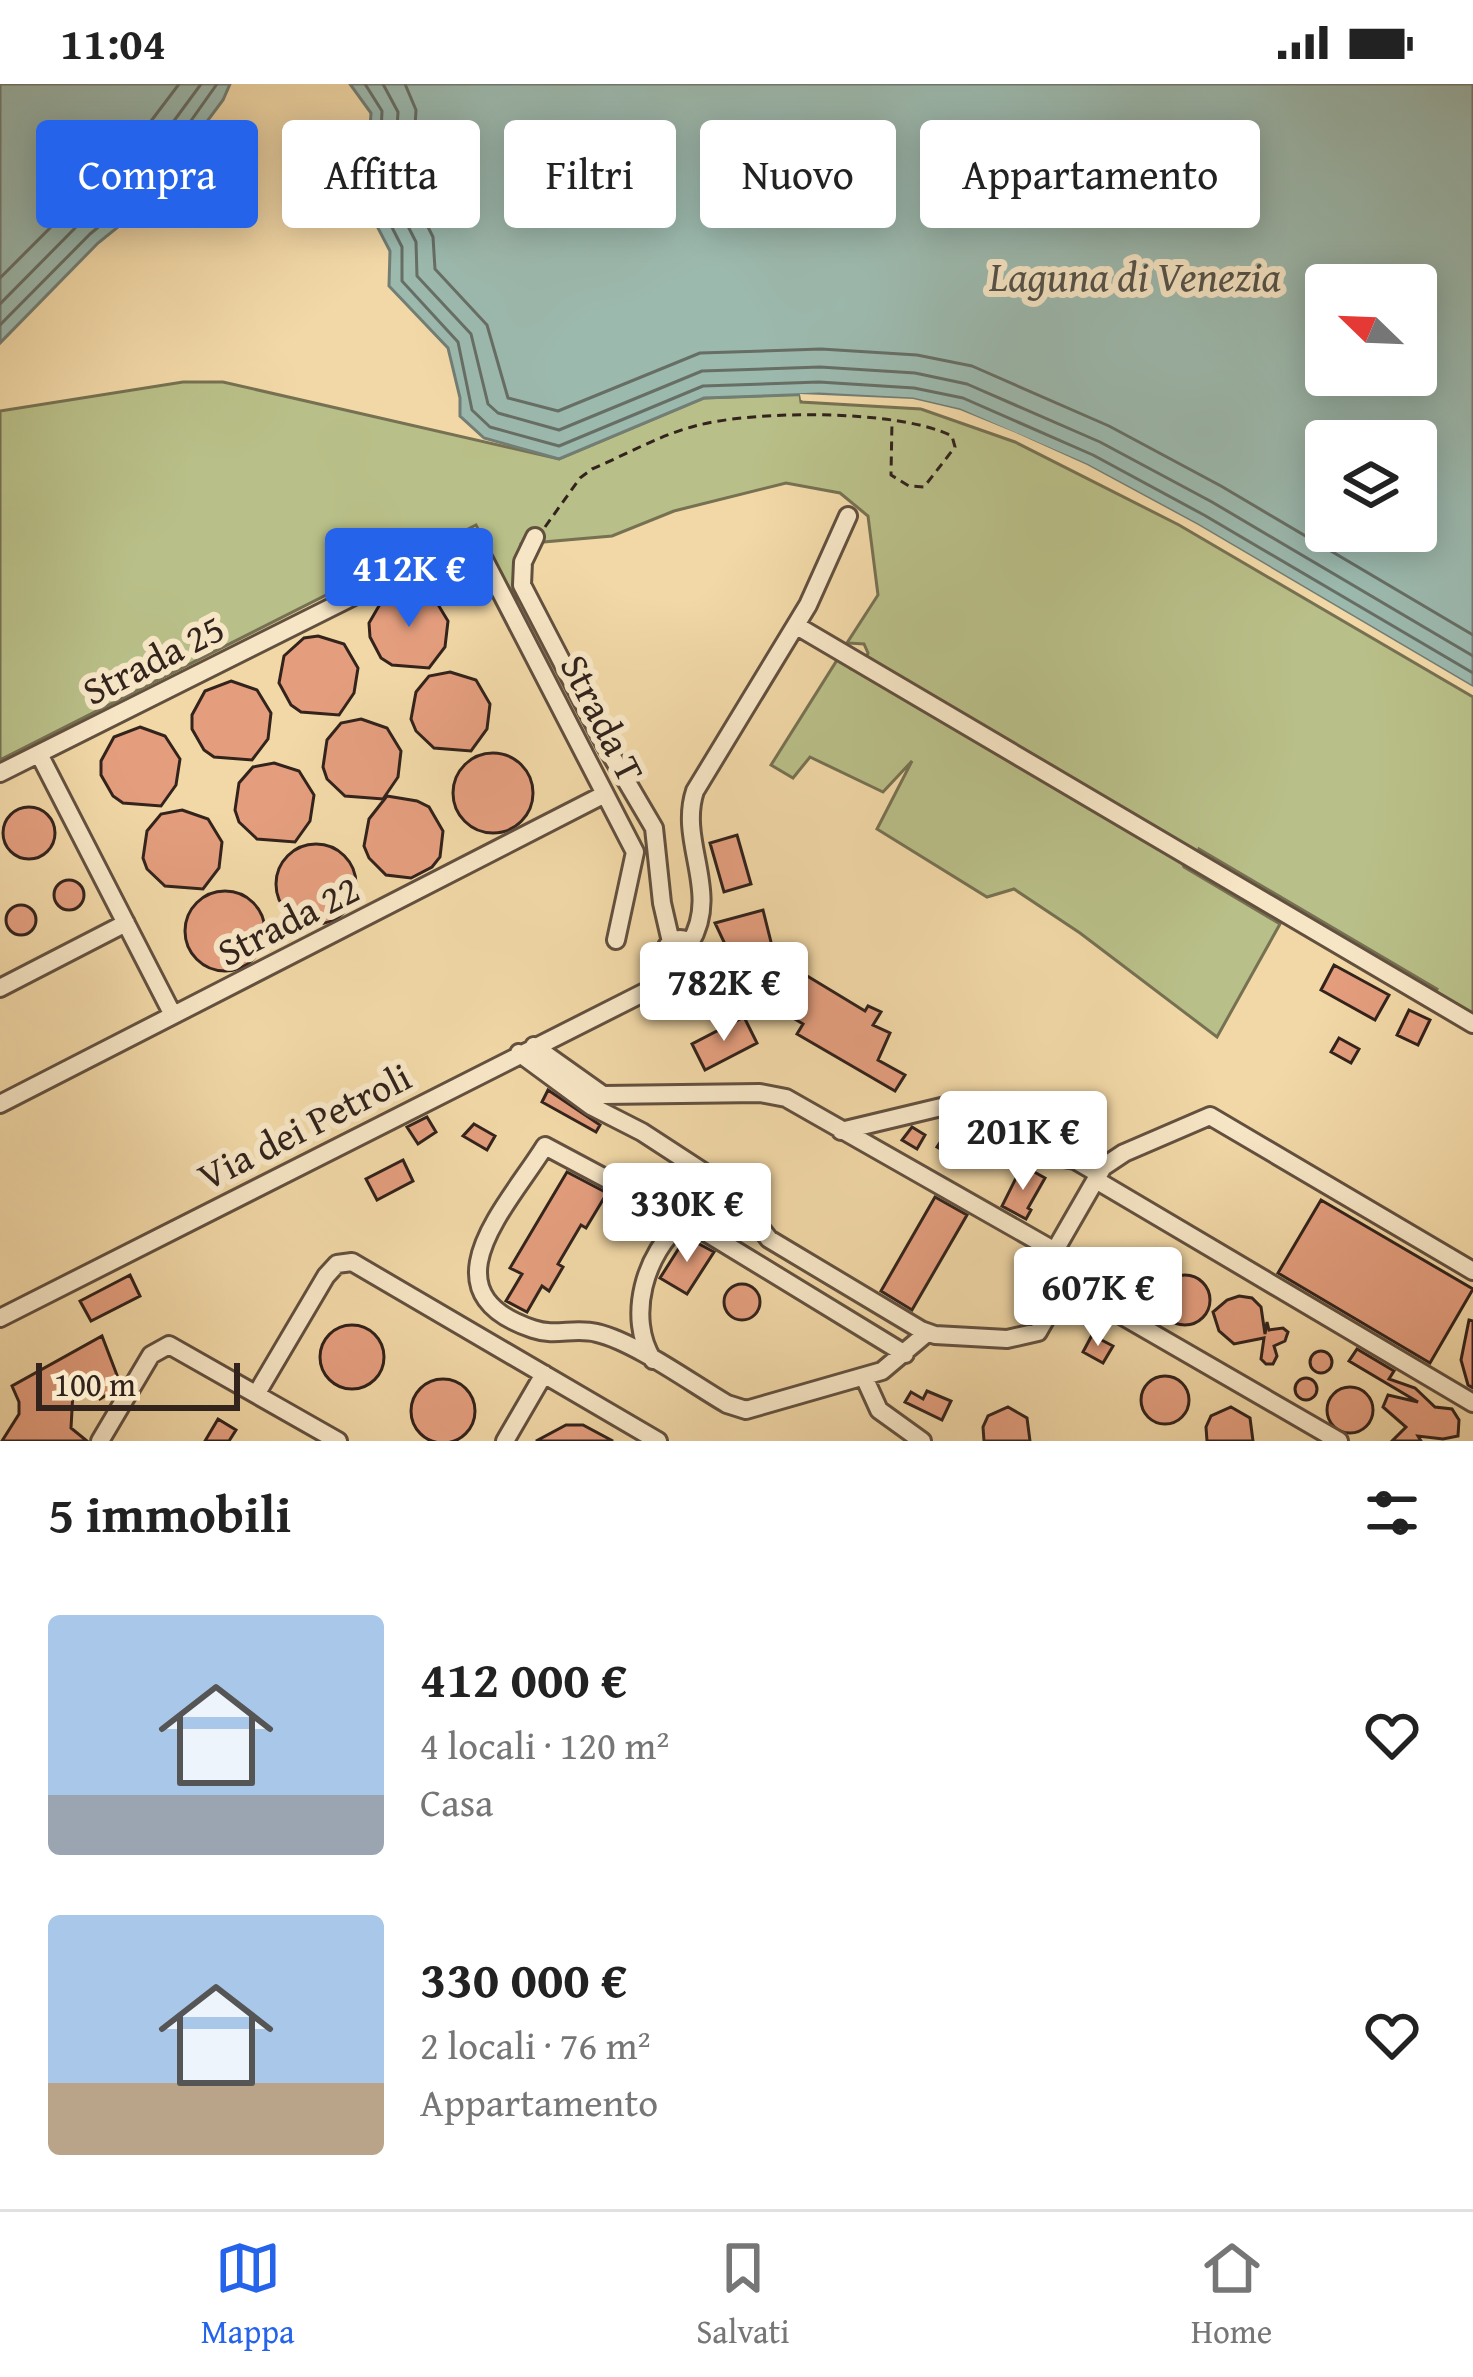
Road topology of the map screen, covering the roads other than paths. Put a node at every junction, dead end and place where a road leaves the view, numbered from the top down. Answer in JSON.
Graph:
{"nodes":[{"id":1,"x":848,"y":516,"type":"dead end"},
{"id":2,"x":535,"y":536,"type":"road end"},
{"id":3,"x":466,"y":540,"type":"joint"},
{"id":4,"x":796,"y":626,"type":"junction"},
{"id":5,"x":39,"y":754,"type":"junction"},
{"id":6,"x":0,"y":773,"type":"edge"},
{"id":7,"x":605,"y":794,"type":"junction"},
{"id":8,"x":126,"y":923,"type":"junction"},
{"id":9,"x":616,"y":940,"type":"dead end"},
{"id":10,"x":676,"y":946,"type":"junction"},
{"id":11,"x":0,"y":988,"type":"edge"},
{"id":12,"x":638,"y":992,"type":"junction"},
{"id":13,"x":173,"y":1016,"type":"junction"},
{"id":14,"x":1473,"y":1024,"type":"edge"},
{"id":15,"x":527,"y":1049,"type":"junction"},
{"id":16,"x":0,"y":1104,"type":"edge"},
{"id":17,"x":841,"y":1131,"type":"junction"},
{"id":18,"x":1097,"y":1177,"type":"junction"},
{"id":19,"x":698,"y":1227,"type":"junction"},
{"id":20,"x":1055,"y":1251,"type":"junction"},
{"id":21,"x":1473,"y":1271,"type":"edge"},
{"id":22,"x":1076,"y":1289,"type":"junction"},
{"id":23,"x":1048,"y":1299,"type":"junction"},
{"id":24,"x":0,"y":1318,"type":"edge"},
{"id":25,"x":927,"y":1333,"type":"junction"},
{"id":26,"x":905,"y":1354,"type":"junction"},
{"id":27,"x":653,"y":1360,"type":"junction"},
{"id":28,"x":544,"y":1374,"type":"junction"},
{"id":29,"x":864,"y":1378,"type":"junction"},
{"id":30,"x":257,"y":1393,"type":"junction"},
{"id":31,"x":1473,"y":1403,"type":"edge"},
{"id":32,"x":100,"y":1441,"type":"edge"},
{"id":33,"x":338,"y":1441,"type":"edge"},
{"id":34,"x":505,"y":1441,"type":"edge"},
{"id":35,"x":658,"y":1441,"type":"edge"},
{"id":36,"x":922,"y":1441,"type":"edge"},
{"id":37,"x":1339,"y":1441,"type":"edge"}],
"edges":[{"from":1,"to":4,"type":"street"},
{"from":2,"to":10,"type":"street"},
{"from":3,"to":5,"type":"street","name":"Strada 25"},
{"from":3,"to":7,"type":"street","name":"Strada T"},
{"from":4,"to":10,"type":"street"},
{"from":4,"to":14,"type":"street"},
{"from":5,"to":6,"type":"street","name":"Strada 25"},
{"from":5,"to":8,"type":"street"},
{"from":7,"to":9,"type":"street","name":"Strada T"},
{"from":7,"to":13,"type":"street","name":"Strada 22"},
{"from":8,"to":11,"type":"street"},
{"from":8,"to":13,"type":"street"},
{"from":10,"to":12,"type":"street","name":"Via dei Petroli"},
{"from":10,"to":12,"type":"street","name":"Via dei Petroli"},
{"from":12,"to":15,"type":"street","name":"Via dei Petroli"},
{"from":13,"to":16,"type":"street","name":"Strada 22"},
{"from":15,"to":17,"type":"street"},
{"from":15,"to":24,"type":"street","name":"Via dei Petroli"},
{"from":15,"to":25,"type":"street"},
{"from":17,"to":18,"type":"street"},
{"from":17,"to":20,"type":"street"},
{"from":18,"to":20,"type":"street"},
{"from":18,"to":21,"type":"street"},
{"from":18,"to":31,"type":"street"},
{"from":19,"to":26,"type":"street"},
{"from":19,"to":27,"type":"street"},
{"from":19,"to":27,"type":"street"},
{"from":20,"to":22,"type":"street"},
{"from":20,"to":23,"type":"street"},
{"from":22,"to":23,"type":"street"},
{"from":22,"to":37,"type":"street"},
{"from":23,"to":25,"type":"street"},
{"from":25,"to":26,"type":"street"},
{"from":26,"to":29,"type":"street"},
{"from":27,"to":29,"type":"street"},
{"from":28,"to":30,"type":"street"},
{"from":28,"to":34,"type":"street"},
{"from":28,"to":35,"type":"street"},
{"from":29,"to":36,"type":"street"},
{"from":30,"to":32,"type":"street"},
{"from":30,"to":33,"type":"street"}]}
